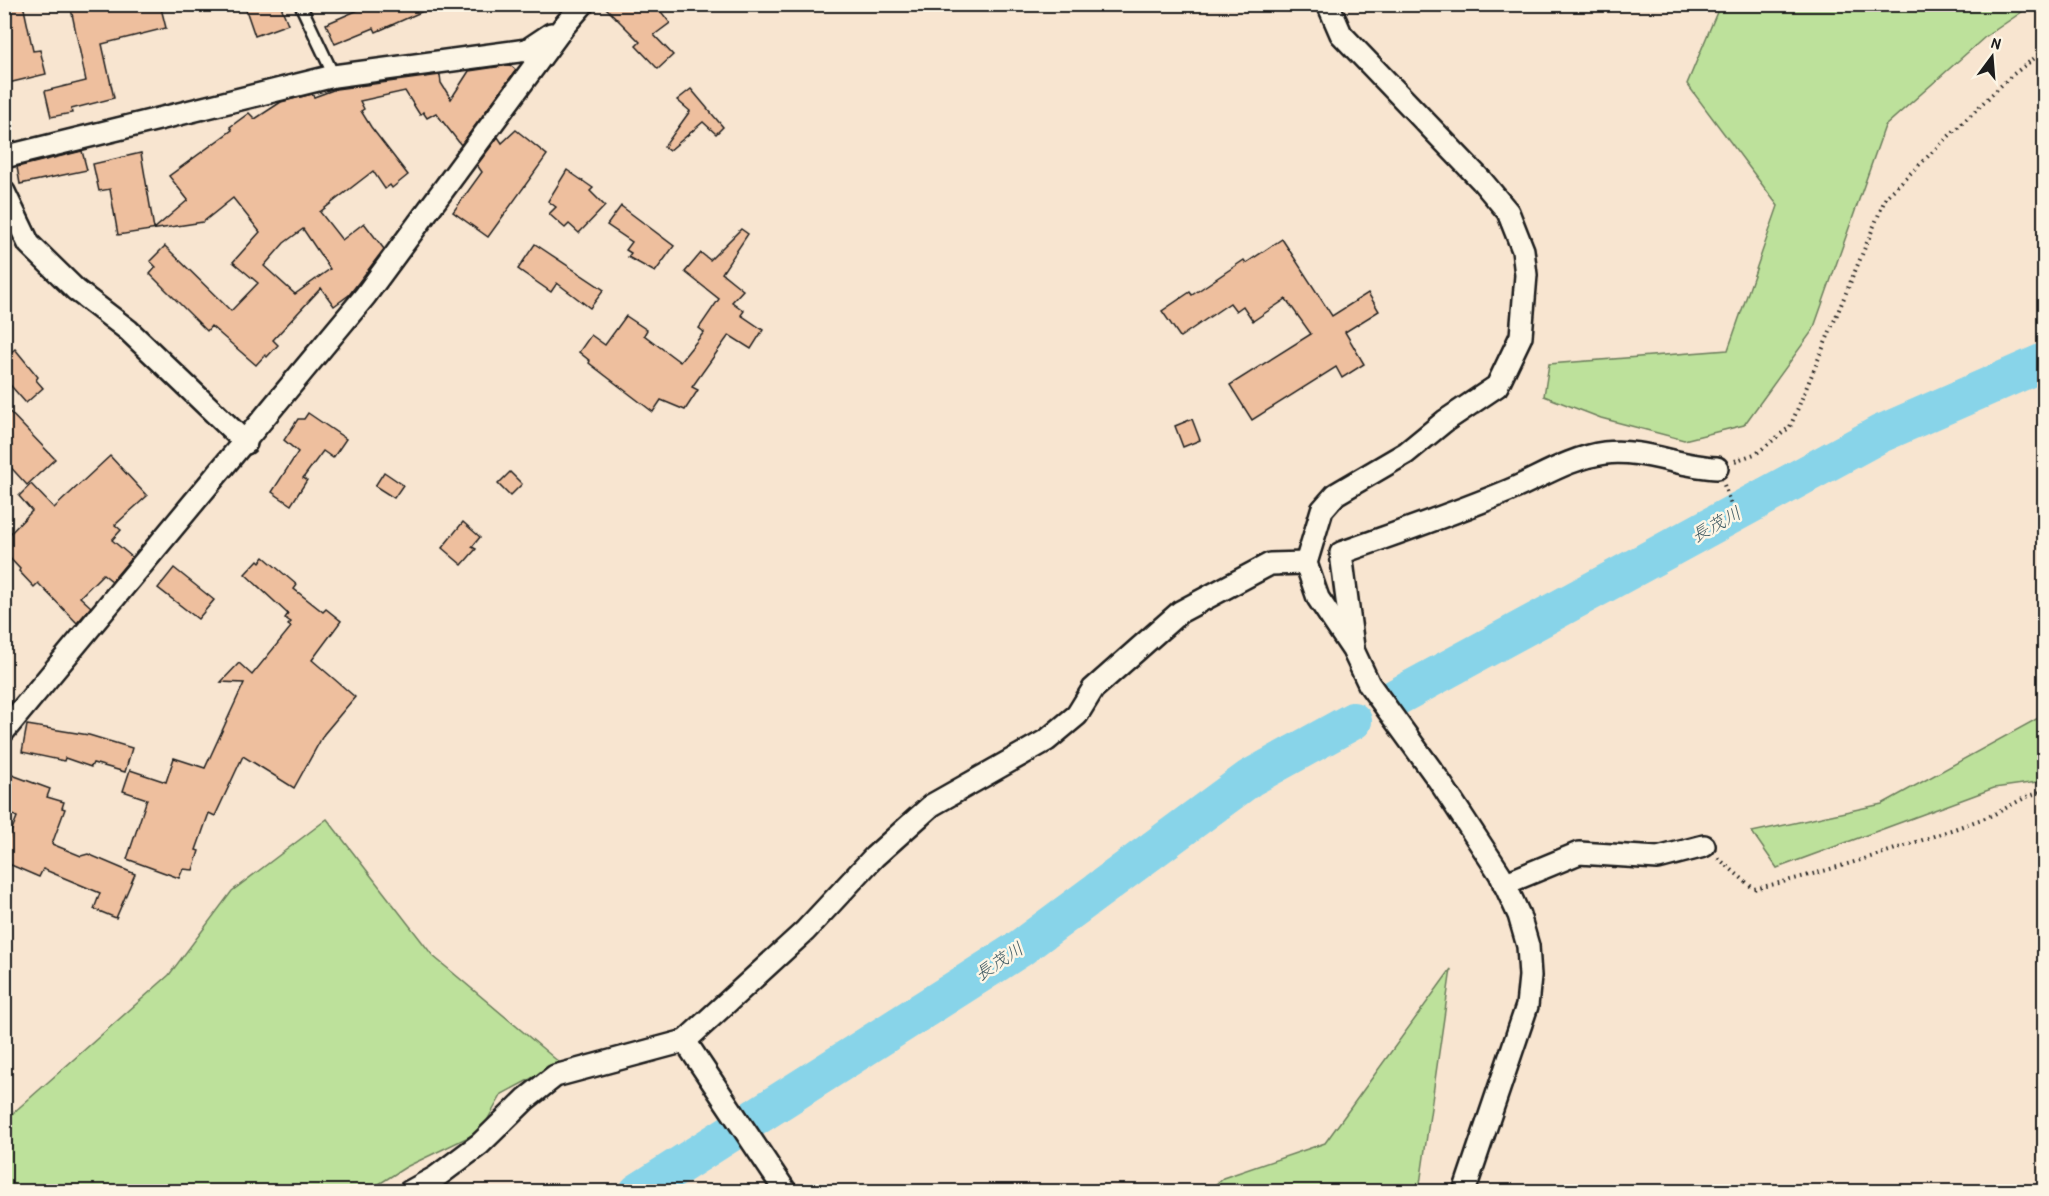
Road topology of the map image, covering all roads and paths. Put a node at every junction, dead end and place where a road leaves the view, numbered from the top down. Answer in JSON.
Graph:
{"nodes":[{"id":1,"x":300,"y":4,"type":"edge"},
{"id":2,"x":583,"y":4,"type":"edge"},
{"id":3,"x":1328,"y":4,"type":"edge"},
{"id":4,"x":564,"y":26,"type":"junction"},
{"id":5,"x":2044,"y":51,"type":"edge"},
{"id":6,"x":334,"y":76,"type":"junction"},
{"id":7,"x":4,"y":157,"type":"edge"},
{"id":8,"x":4,"y":192,"type":"edge"},
{"id":9,"x":246,"y":443,"type":"junction"},
{"id":10,"x":1717,"y":468,"type":"joint"},
{"id":11,"x":1306,"y":563,"type":"junction"},
{"id":12,"x":1353,"y":650,"type":"junction"},
{"id":13,"x":4,"y":731,"type":"edge"},
{"id":14,"x":2044,"y":791,"type":"edge"},
{"id":15,"x":1704,"y":846,"type":"joint"},
{"id":16,"x":1504,"y":884,"type":"junction"},
{"id":17,"x":685,"y":1041,"type":"junction"},
{"id":18,"x":409,"y":1191,"type":"edge"},
{"id":19,"x":786,"y":1191,"type":"edge"},
{"id":20,"x":1464,"y":1191,"type":"edge"}],
"edges":[{"from":1,"to":6,"type":"lane"},
{"from":2,"to":4,"type":"street"},
{"from":3,"to":11,"type":"street"},
{"from":4,"to":6,"type":"street"},
{"from":4,"to":9,"type":"street"},
{"from":5,"to":10,"type":"path"},
{"from":6,"to":7,"type":"street"},
{"from":8,"to":9,"type":"street"},
{"from":9,"to":13,"type":"street"},
{"from":10,"to":12,"type":"street"},
{"from":11,"to":12,"type":"street"},
{"from":11,"to":17,"type":"street"},
{"from":12,"to":16,"type":"street"},
{"from":14,"to":15,"type":"path"},
{"from":15,"to":16,"type":"street"},
{"from":16,"to":20,"type":"street"},
{"from":17,"to":18,"type":"street"},
{"from":17,"to":19,"type":"street"}]}
